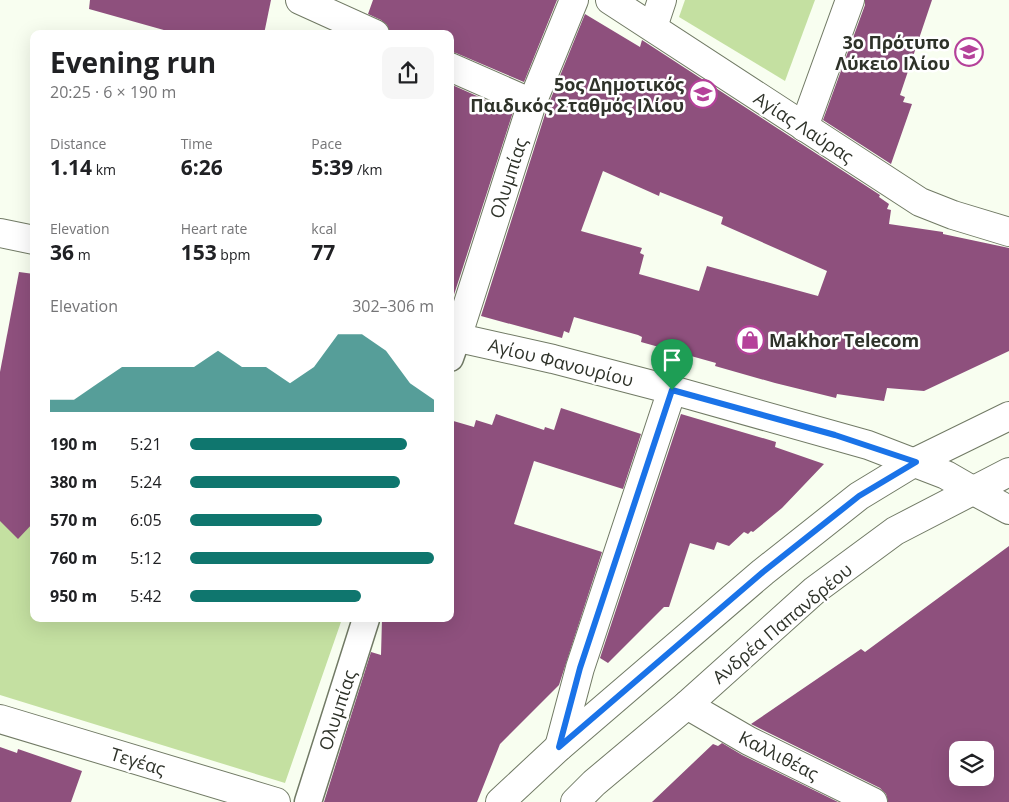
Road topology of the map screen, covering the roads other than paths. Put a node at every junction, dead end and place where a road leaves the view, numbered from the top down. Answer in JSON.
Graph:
{"nodes":[{"id":1,"x":300,"y":0,"type":"edge"},
{"id":2,"x":574,"y":0,"type":"edge"},
{"id":3,"x":610,"y":0,"type":"edge"},
{"id":4,"x":662,"y":0,"type":"edge"},
{"id":5,"x":850,"y":0,"type":"edge"},
{"id":6,"x":653,"y":27,"type":"junction"},
{"id":7,"x":366,"y":30,"type":"edge"},
{"id":8,"x":454,"y":69,"type":"edge"},
{"id":9,"x":532,"y":103,"type":"junction"},
{"id":10,"x":804,"y":127,"type":"junction"},
{"id":11,"x":0,"y":232,"type":"edge"},
{"id":12,"x":1009,"y":232,"type":"edge"},
{"id":13,"x":30,"y":239,"type":"edge"},
{"id":14,"x":454,"y":338,"type":"edge"},
{"id":15,"x":454,"y":344,"type":"edge"},
{"id":16,"x":672,"y":390,"type":"junction"},
{"id":17,"x":1009,"y":416,"type":"edge"},
{"id":18,"x":916,"y":462,"type":"junction"},
{"id":19,"x":1009,"y":472,"type":"edge"},
{"id":20,"x":972,"y":490,"type":"junction"},
{"id":21,"x":1009,"y":510,"type":"edge"},
{"id":22,"x":365,"y":622,"type":"edge"},
{"id":23,"x":687,"y":705,"type":"junction"},
{"id":24,"x":0,"y":719,"type":"edge"},
{"id":25,"x":559,"y":747,"type":"junction"},
{"id":26,"x":276,"y":802,"type":"edge"},
{"id":27,"x":308,"y":802,"type":"edge"},
{"id":28,"x":500,"y":802,"type":"edge"},
{"id":29,"x":575,"y":802,"type":"edge"},
{"id":30,"x":873,"y":802,"type":"edge"}],
"edges":[{"from":1,"to":7,"type":"street"},
{"from":2,"to":9,"type":"street","name":"Ολυμπίας"},
{"from":3,"to":6,"type":"street","name":"Αγίας Λαύρας"},
{"from":4,"to":6,"type":"street"},
{"from":5,"to":10,"type":"street"},
{"from":6,"to":10,"type":"street","name":"Αγίας Λαύρας"},
{"from":8,"to":9,"type":"street"},
{"from":9,"to":14,"type":"street","name":"Ολυμπίας"},
{"from":10,"to":12,"type":"street","name":"Αγίας Λαύρας"},
{"from":11,"to":13,"type":"street"},
{"from":15,"to":16,"type":"street","name":"Αγίου Φανουρίου"},
{"from":16,"to":18,"type":"street","name":"Αγίου Φανουρίου"},
{"from":16,"to":25,"type":"street"},
{"from":17,"to":18,"type":"street"},
{"from":18,"to":20,"type":"street","name":"Αγίου Φανουρίου"},
{"from":18,"to":25,"type":"street"},
{"from":19,"to":20,"type":"street","name":"Ανδρέα Παπανδρέου"},
{"from":20,"to":21,"type":"street","name":"Αγίου Φανουρίου"},
{"from":20,"to":23,"type":"street","name":"Ανδρέα Παπανδρέου"},
{"from":22,"to":27,"type":"street","name":"Ολυμπίας"},
{"from":23,"to":29,"type":"street","name":"Ανδρέα Παπανδρέου"},
{"from":23,"to":30,"type":"street","name":"Καλλιθέας"},
{"from":24,"to":26,"type":"street","name":"Τεγέας"},
{"from":25,"to":28,"type":"street"}]}
